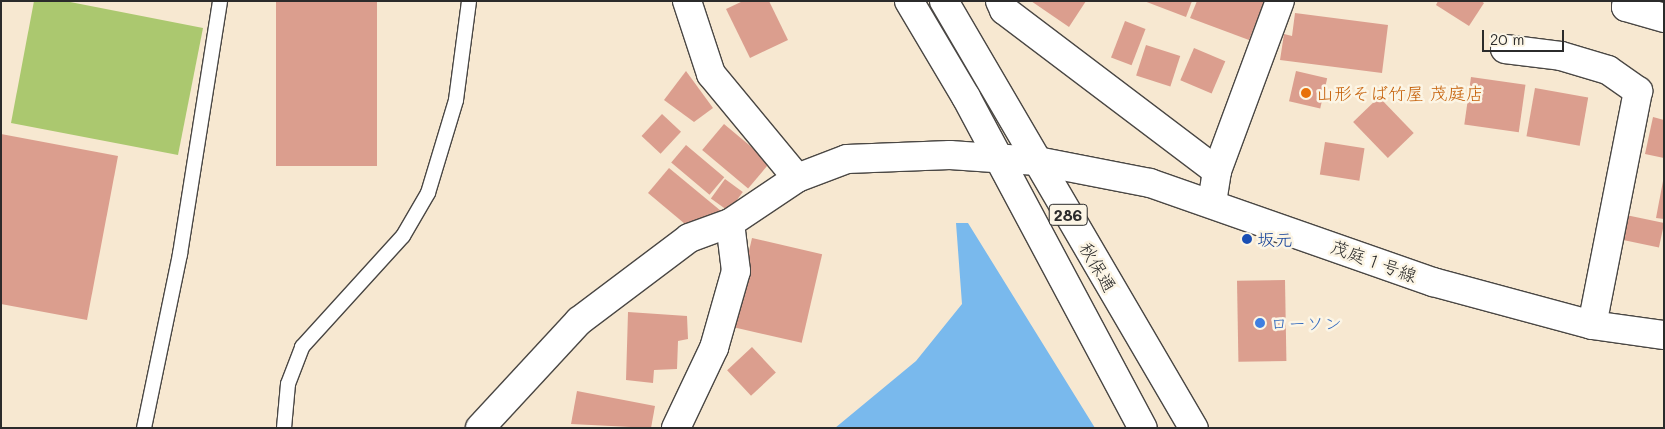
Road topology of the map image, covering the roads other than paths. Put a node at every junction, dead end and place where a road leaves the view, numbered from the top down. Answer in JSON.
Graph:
{"nodes":[{"id":1,"x":220,"y":1,"type":"edge"},
{"id":2,"x":470,"y":1,"type":"edge"},
{"id":3,"x":687,"y":1,"type":"edge"},
{"id":4,"x":909,"y":1,"type":"edge"},
{"id":5,"x":944,"y":1,"type":"edge"},
{"id":6,"x":1000,"y":1,"type":"edge"},
{"id":7,"x":1280,"y":1,"type":"edge"},
{"id":8,"x":1627,"y":1,"type":"edge"},
{"id":9,"x":1664,"y":18,"type":"edge"},
{"id":10,"x":1505,"y":49,"type":"dead end"},
{"id":11,"x":998,"y":156,"type":"junction"},
{"id":12,"x":1037,"y":161,"type":"junction"},
{"id":13,"x":1217,"y":171,"type":"junction"},
{"id":14,"x":797,"y":178,"type":"junction"},
{"id":15,"x":1212,"y":203,"type":"junction"},
{"id":16,"x":730,"y":223,"type":"junction"},
{"id":17,"x":1592,"y":324,"type":"junction"},
{"id":18,"x":1664,"y":335,"type":"edge"},
{"id":19,"x":144,"y":428,"type":"edge"},
{"id":20,"x":284,"y":428,"type":"edge"},
{"id":21,"x":480,"y":428,"type":"edge"},
{"id":22,"x":676,"y":428,"type":"edge"},
{"id":23,"x":1142,"y":428,"type":"edge"},
{"id":24,"x":1194,"y":428,"type":"edge"}],
"edges":[{"from":1,"to":19,"type":"lane"},
{"from":2,"to":20,"type":"lane"},
{"from":3,"to":14,"type":"main road"},
{"from":4,"to":11,"type":"main road","name":"秋保通","number":"286"},
{"from":5,"to":12,"type":"main road","name":"秋保通","number":"286"},
{"from":6,"to":13,"type":"main road"},
{"from":7,"to":13,"type":"main road"},
{"from":8,"to":9,"type":"main road"},
{"from":10,"to":17,"type":"main road"},
{"from":11,"to":12,"type":"main road","name":"茂庭１号線"},
{"from":11,"to":14,"type":"main road","name":"茂庭１号線"},
{"from":11,"to":23,"type":"main road","name":"秋保通","number":"286"},
{"from":12,"to":15,"type":"main road","name":"茂庭１号線"},
{"from":12,"to":24,"type":"main road","name":"秋保通","number":"286"},
{"from":13,"to":15,"type":"main road"},
{"from":14,"to":16,"type":"main road","name":"茂庭１号線"},
{"from":15,"to":17,"type":"main road","name":"茂庭１号線"},
{"from":16,"to":21,"type":"main road","name":"茂庭１号線"},
{"from":16,"to":22,"type":"main road"},
{"from":17,"to":18,"type":"main road","name":"茂庭１号線"}]}
